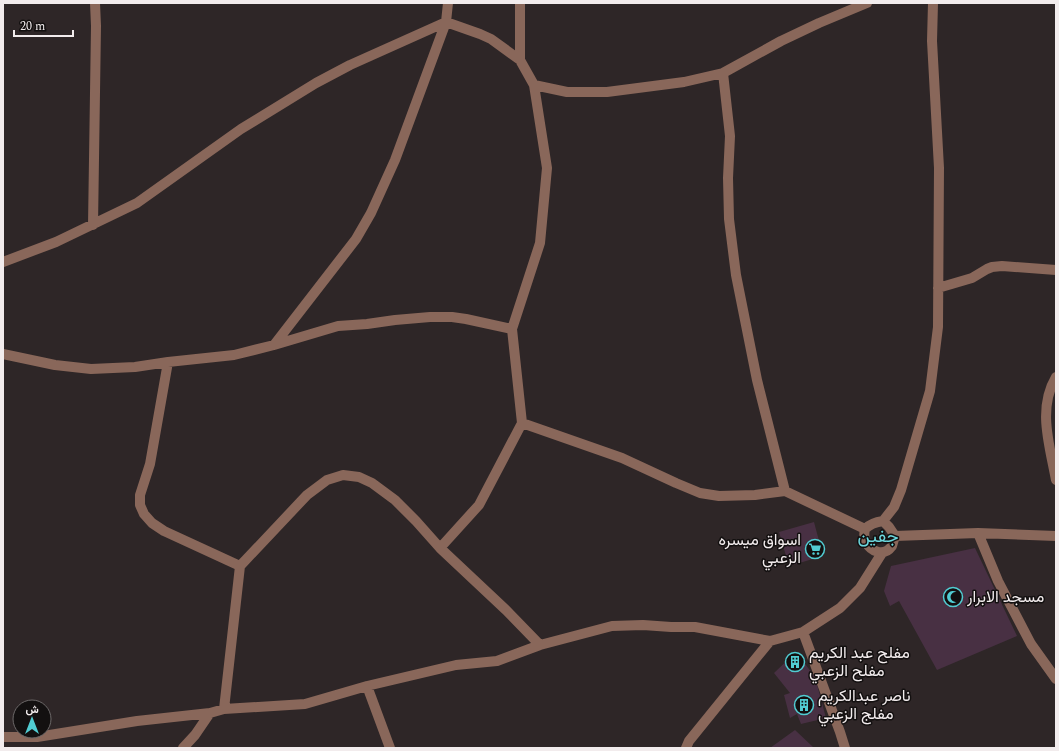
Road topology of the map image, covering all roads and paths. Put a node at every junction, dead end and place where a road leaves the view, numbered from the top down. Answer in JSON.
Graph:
{"nodes":[{"id":1,"x":94,"y":3,"type":"edge"},
{"id":2,"x":448,"y":3,"type":"edge"},
{"id":3,"x":520,"y":3,"type":"edge"},
{"id":4,"x":867,"y":3,"type":"edge"},
{"id":5,"x":933,"y":3,"type":"edge"},
{"id":6,"x":446,"y":22,"type":"junction"},
{"id":7,"x":520,"y":60,"type":"junction"},
{"id":8,"x":723,"y":73,"type":"junction"},
{"id":9,"x":534,"y":85,"type":"junction"},
{"id":10,"x":93,"y":225,"type":"junction"},
{"id":11,"x":3,"y":262,"type":"edge"},
{"id":12,"x":1056,"y":270,"type":"edge"},
{"id":13,"x":938,"y":288,"type":"junction"},
{"id":14,"x":512,"y":329,"type":"junction"},
{"id":15,"x":274,"y":346,"type":"junction"},
{"id":16,"x":3,"y":354,"type":"edge"},
{"id":17,"x":168,"y":362,"type":"junction"},
{"id":18,"x":1056,"y":376,"type":"edge"},
{"id":19,"x":522,"y":423,"type":"junction"},
{"id":20,"x":1056,"y":480,"type":"edge"},
{"id":21,"x":785,"y":491,"type":"junction"},
{"id":22,"x":883,"y":521,"type":"junction"},
{"id":23,"x":865,"y":529,"type":"junction"},
{"id":24,"x":978,"y":533,"type":"junction"},
{"id":25,"x":895,"y":536,"type":"junction"},
{"id":26,"x":1056,"y":536,"type":"edge"},
{"id":27,"x":440,"y":548,"type":"junction"},
{"id":28,"x":882,"y":552,"type":"junction"},
{"id":29,"x":240,"y":566,"type":"junction"},
{"id":30,"x":803,"y":632,"type":"junction"},
{"id":31,"x":770,"y":641,"type":"junction"},
{"id":32,"x":540,"y":645,"type":"junction"},
{"id":33,"x":1056,"y":679,"type":"edge"},
{"id":34,"x":367,"y":686,"type":"junction"},
{"id":35,"x":224,"y":709,"type":"junction"},
{"id":36,"x":210,"y":713,"type":"junction"},
{"id":37,"x":3,"y":737,"type":"edge"},
{"id":38,"x":183,"y":748,"type":"edge"},
{"id":39,"x":390,"y":748,"type":"edge"},
{"id":40,"x":686,"y":748,"type":"edge"},
{"id":41,"x":845,"y":748,"type":"edge"}],
"edges":[{"from":1,"to":10,"type":"street"},
{"from":2,"to":6,"type":"street"},
{"from":3,"to":7,"type":"street"},
{"from":4,"to":8,"type":"street"},
{"from":5,"to":13,"type":"street"},
{"from":6,"to":7,"type":"street"},
{"from":6,"to":10,"type":"street"},
{"from":6,"to":15,"type":"street"},
{"from":7,"to":9,"type":"street"},
{"from":8,"to":9,"type":"street"},
{"from":8,"to":21,"type":"street"},
{"from":9,"to":14,"type":"street"},
{"from":10,"to":11,"type":"street"},
{"from":12,"to":13,"type":"street"},
{"from":13,"to":22,"type":"street"},
{"from":14,"to":15,"type":"street"},
{"from":14,"to":19,"type":"street"},
{"from":15,"to":17,"type":"street"},
{"from":16,"to":17,"type":"street"},
{"from":17,"to":29,"type":"street"},
{"from":18,"to":20,"type":"street"},
{"from":19,"to":21,"type":"street"},
{"from":19,"to":27,"type":"street"},
{"from":21,"to":23,"type":"street"},
{"from":22,"to":23,"type":"street"},
{"from":22,"to":25,"type":"street"},
{"from":23,"to":28,"type":"street"},
{"from":24,"to":25,"type":"street"},
{"from":24,"to":26,"type":"street"},
{"from":24,"to":33,"type":"street"},
{"from":25,"to":28,"type":"street"},
{"from":27,"to":29,"type":"street"},
{"from":27,"to":32,"type":"street"},
{"from":28,"to":30,"type":"street"},
{"from":29,"to":35,"type":"street"},
{"from":30,"to":31,"type":"street"},
{"from":30,"to":41,"type":"street"},
{"from":31,"to":32,"type":"street"},
{"from":31,"to":40,"type":"street"},
{"from":32,"to":34,"type":"street"},
{"from":34,"to":35,"type":"street"},
{"from":34,"to":39,"type":"street"},
{"from":35,"to":36,"type":"street"},
{"from":36,"to":37,"type":"street"},
{"from":36,"to":38,"type":"street"}]}
